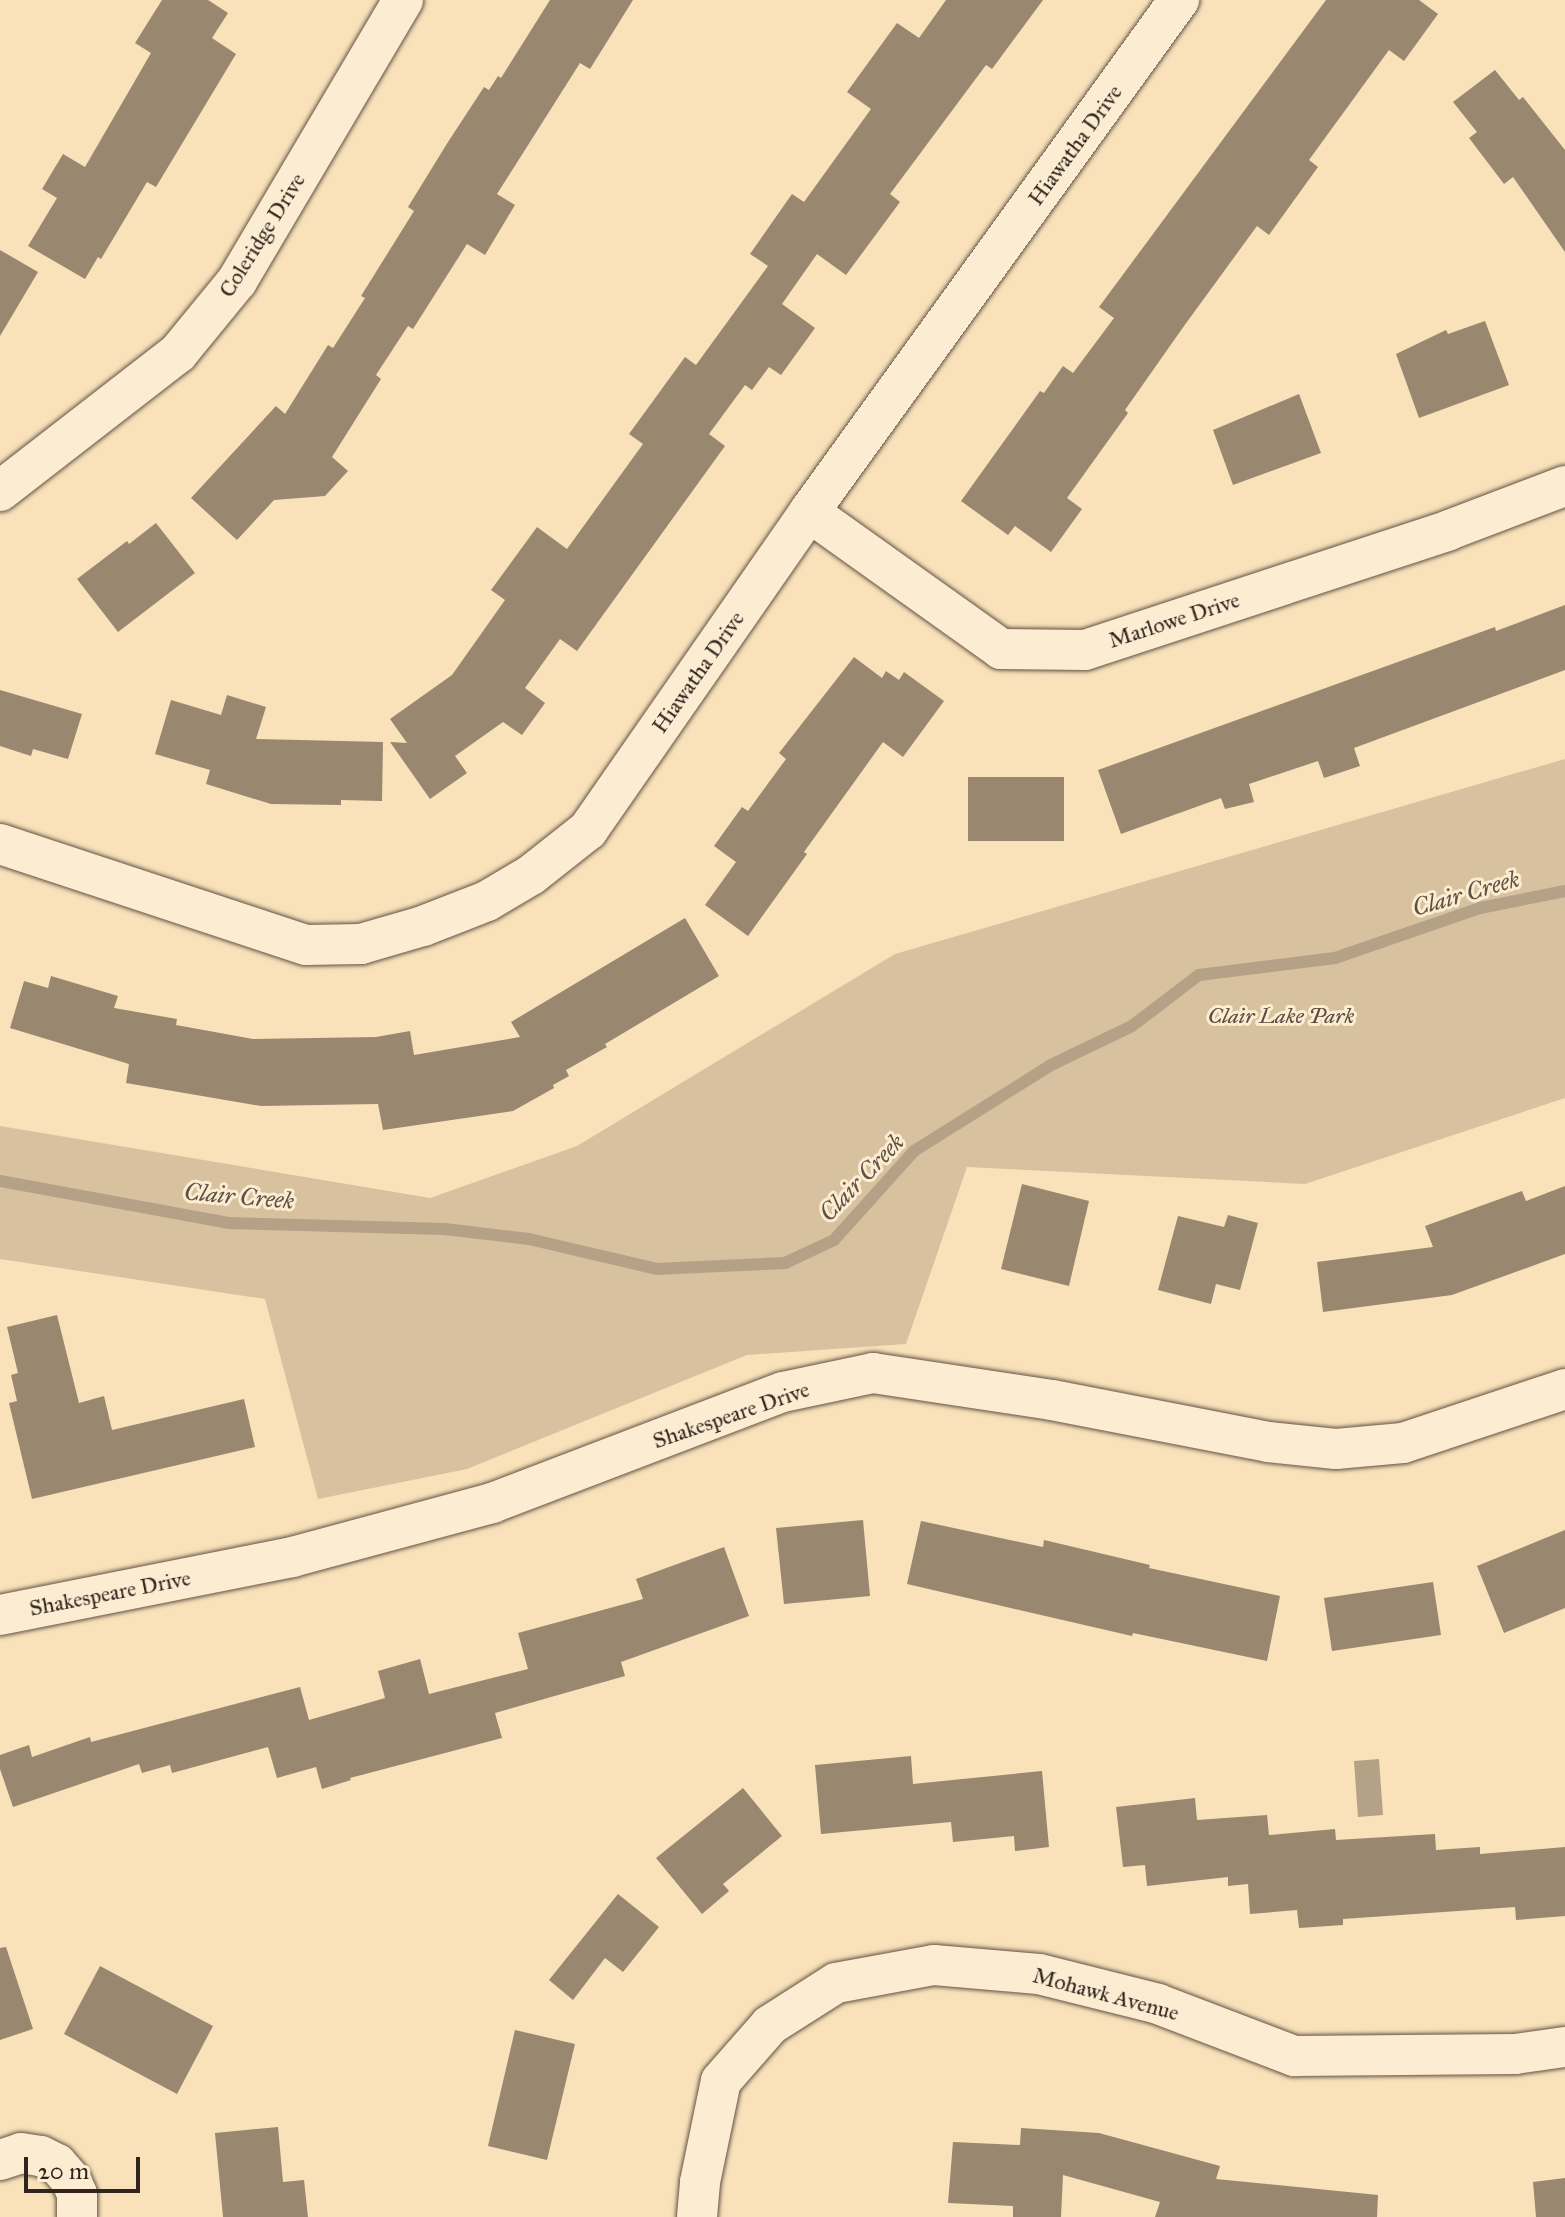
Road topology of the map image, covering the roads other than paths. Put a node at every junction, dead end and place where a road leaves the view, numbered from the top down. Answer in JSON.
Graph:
{"nodes":[{"id":1,"x":403,"y":0,"type":"edge"},
{"id":2,"x":1179,"y":0,"type":"edge"},
{"id":3,"x":1565,"y":486,"type":"edge"},
{"id":4,"x":0,"y":491,"type":"edge"},
{"id":5,"x":809,"y":512,"type":"junction"},
{"id":6,"x":0,"y":844,"type":"edge"},
{"id":7,"x":1565,"y":1389,"type":"edge"},
{"id":8,"x":0,"y":1615,"type":"edge"},
{"id":9,"x":1565,"y":2047,"type":"edge"},
{"id":10,"x":0,"y":2160,"type":"edge"},
{"id":11,"x":77,"y":2217,"type":"edge"},
{"id":12,"x":697,"y":2217,"type":"edge"}],
"edges":[{"from":1,"to":4,"type":"street","name":"Coleridge Drive"},
{"from":2,"to":5,"type":"street","name":"Hiawatha Drive"},
{"from":3,"to":5,"type":"street","name":"Marlowe Drive"},
{"from":5,"to":6,"type":"street","name":"Hiawatha Drive"},
{"from":7,"to":8,"type":"street","name":"Shakespeare Drive"},
{"from":9,"to":12,"type":"street","name":"Mohawk Avenue"},
{"from":10,"to":11,"type":"street"}]}
